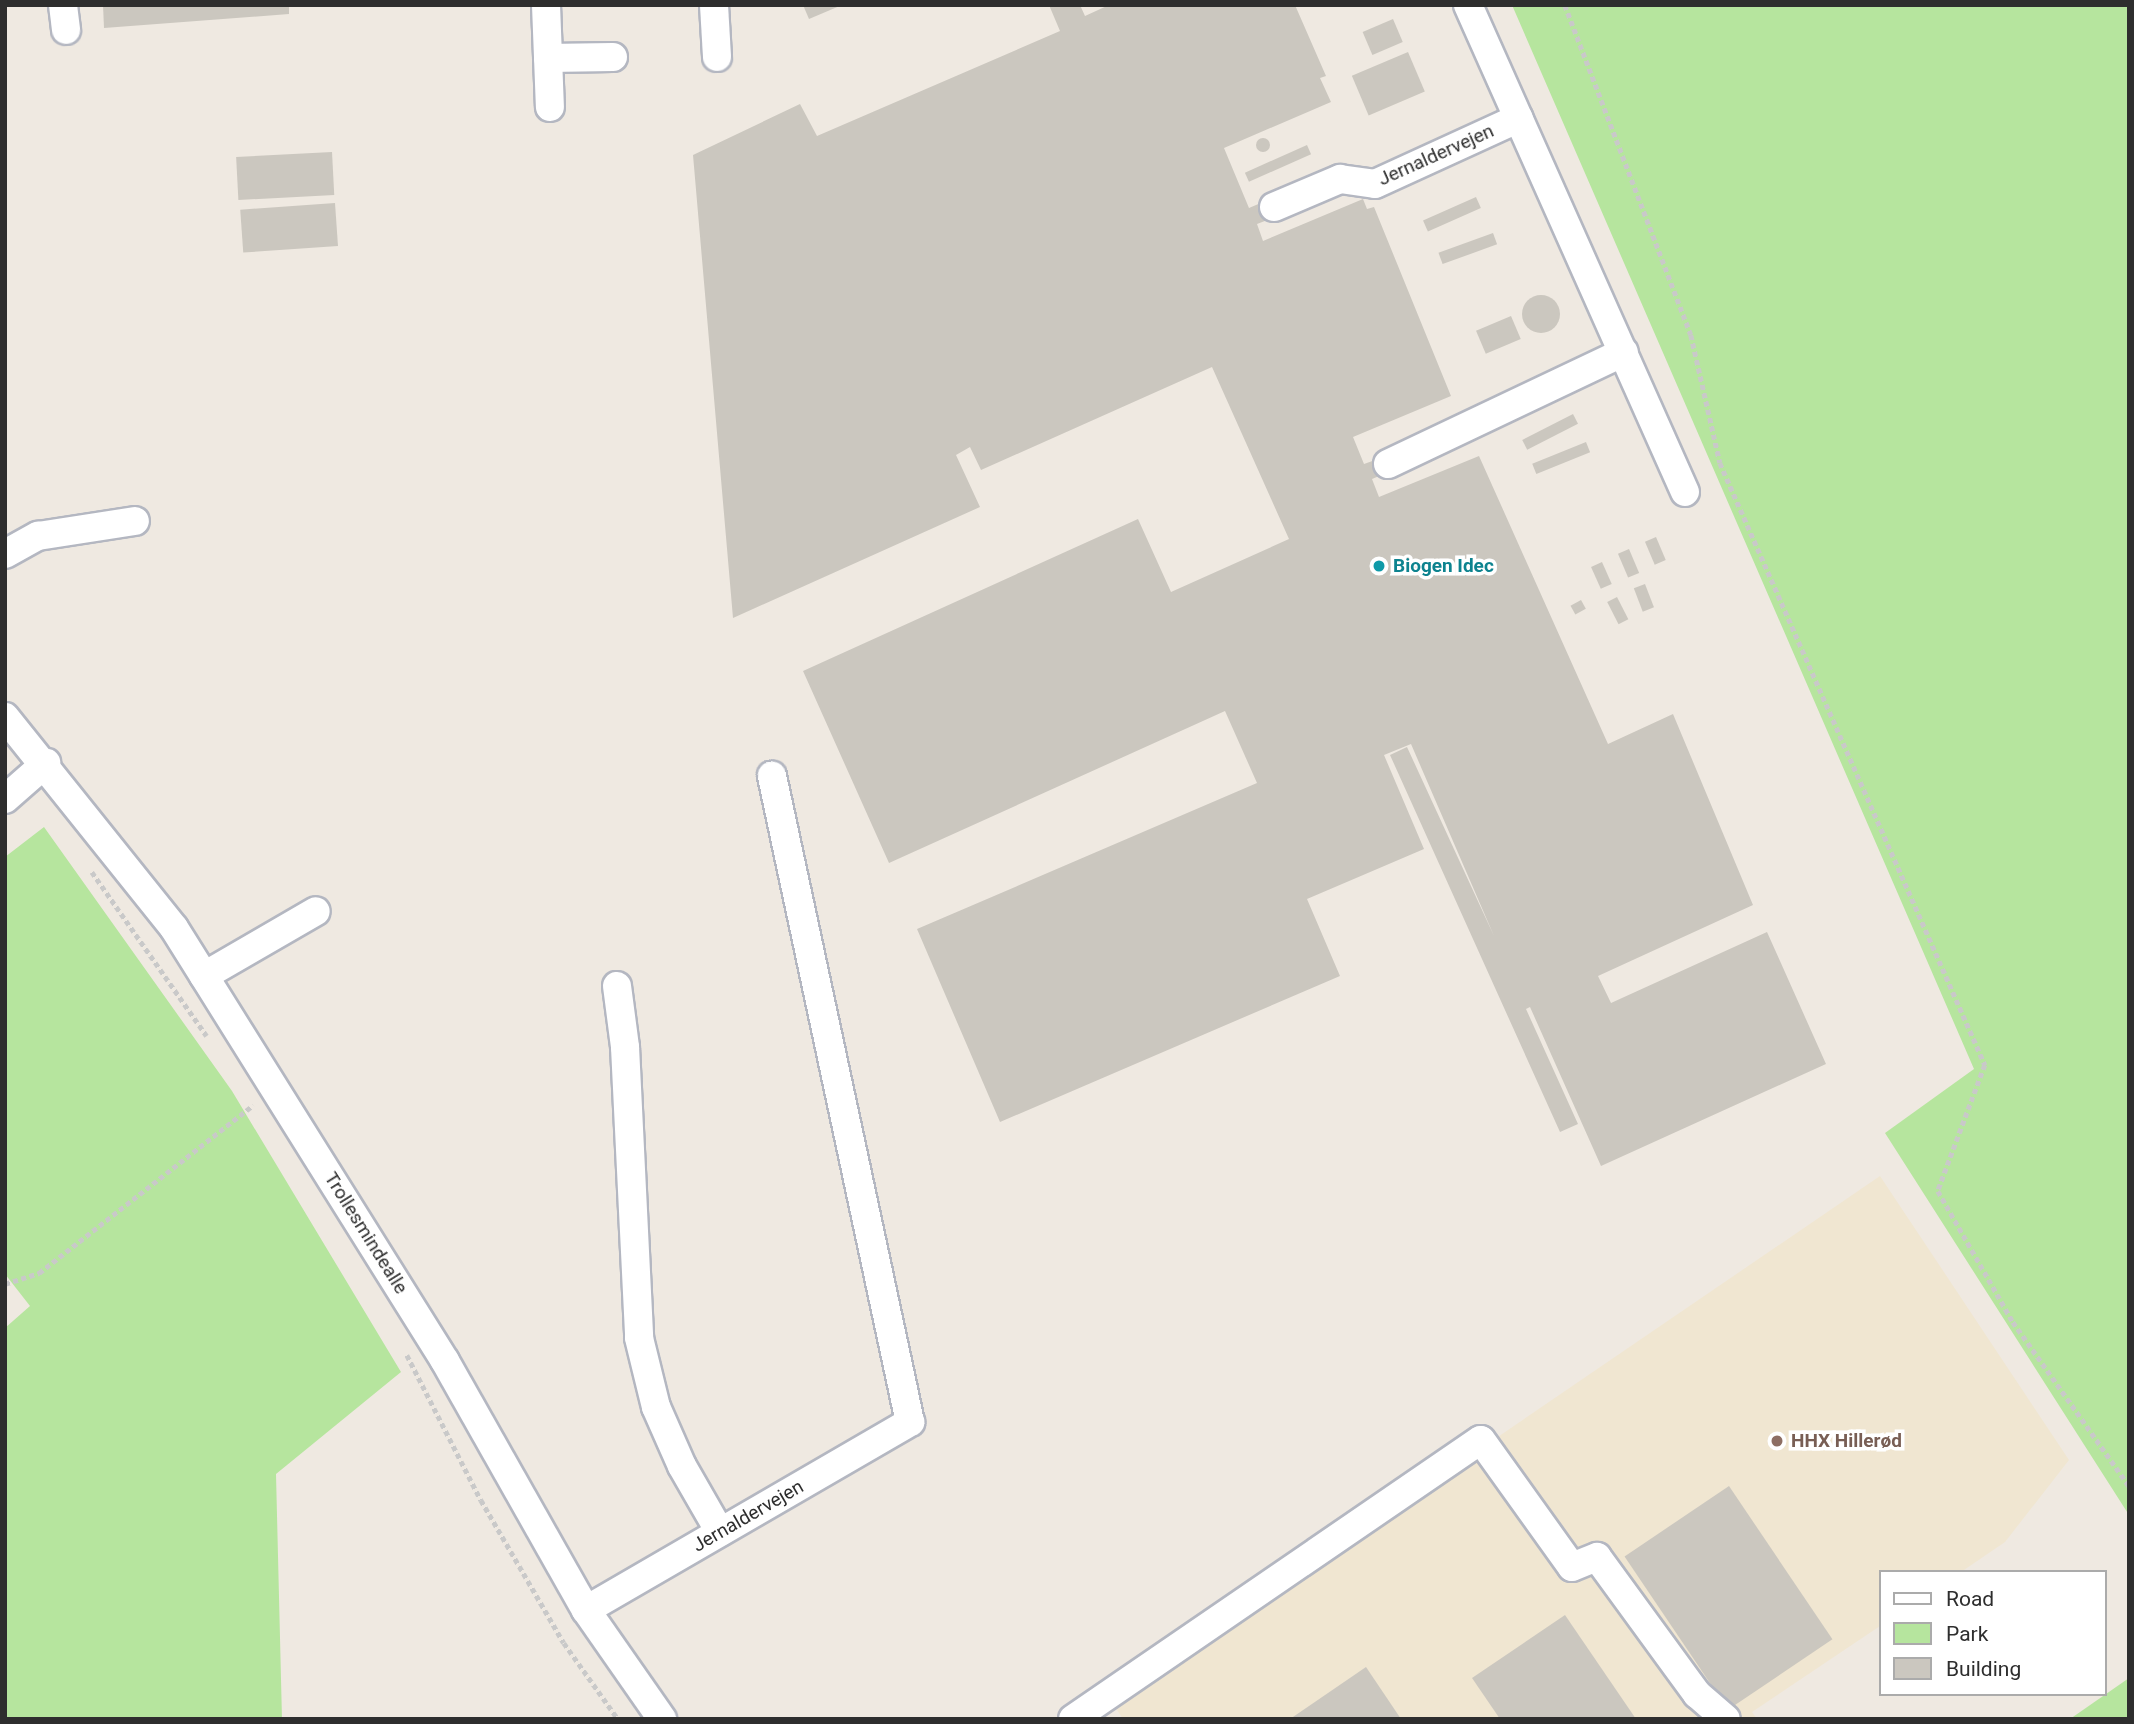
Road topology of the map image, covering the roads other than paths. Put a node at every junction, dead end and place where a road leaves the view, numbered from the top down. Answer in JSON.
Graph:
{"nodes":[{"id":1,"x":546,"y":5,"type":"edge"},
{"id":2,"x":714,"y":5,"type":"edge"},
{"id":3,"x":1468,"y":5,"type":"edge"},
{"id":4,"x":612,"y":57,"type":"dead end"},
{"id":5,"x":718,"y":57,"type":"dead end"},
{"id":6,"x":548,"y":58,"type":"junction"},
{"id":7,"x":550,"y":107,"type":"dead end"},
{"id":8,"x":1519,"y":118,"type":"junction"},
{"id":9,"x":1275,"y":207,"type":"dead end"},
{"id":10,"x":1624,"y":352,"type":"junction"},
{"id":11,"x":1388,"y":464,"type":"dead end"},
{"id":12,"x":1685,"y":492,"type":"dead end"},
{"id":13,"x":135,"y":521,"type":"dead end"},
{"id":14,"x":5,"y":554,"type":"edge"},
{"id":15,"x":5,"y":717,"type":"edge"},
{"id":16,"x":46,"y":763,"type":"junction"},
{"id":17,"x":772,"y":776,"type":"dead end"},
{"id":18,"x":5,"y":799,"type":"edge"},
{"id":19,"x":316,"y":911,"type":"dead end"},
{"id":20,"x":204,"y":976,"type":"junction"},
{"id":21,"x":617,"y":986,"type":"dead end"},
{"id":22,"x":720,"y":1532,"type":"junction"},
{"id":23,"x":586,"y":1609,"type":"junction"},
{"id":24,"x":662,"y":1719,"type":"edge"},
{"id":25,"x":1073,"y":1719,"type":"edge"},
{"id":26,"x":1726,"y":1719,"type":"edge"}],
"edges":[{"from":1,"to":6,"type":"street"},
{"from":2,"to":5,"type":"street"},
{"from":3,"to":8,"type":"street","name":"Jernaldervejen"},
{"from":4,"to":6,"type":"street"},
{"from":6,"to":7,"type":"street"},
{"from":8,"to":9,"type":"street","name":"Jernaldervejen"},
{"from":8,"to":10,"type":"street","name":"Jernaldervejen"},
{"from":10,"to":11,"type":"street"},
{"from":10,"to":12,"type":"street","name":"Jernaldervejen"},
{"from":13,"to":14,"type":"street"},
{"from":15,"to":16,"type":"street","name":"Trollesmindealle"},
{"from":16,"to":18,"type":"street"},
{"from":16,"to":20,"type":"street","name":"Trollesmindealle"},
{"from":17,"to":22,"type":"street","name":"Jernaldervejen"},
{"from":19,"to":20,"type":"street"},
{"from":20,"to":23,"type":"street","name":"Trollesmindealle"},
{"from":21,"to":22,"type":"street"},
{"from":22,"to":23,"type":"street","name":"Jernaldervejen"},
{"from":23,"to":24,"type":"street","name":"Trollesmindealle"},
{"from":25,"to":26,"type":"street"}]}
